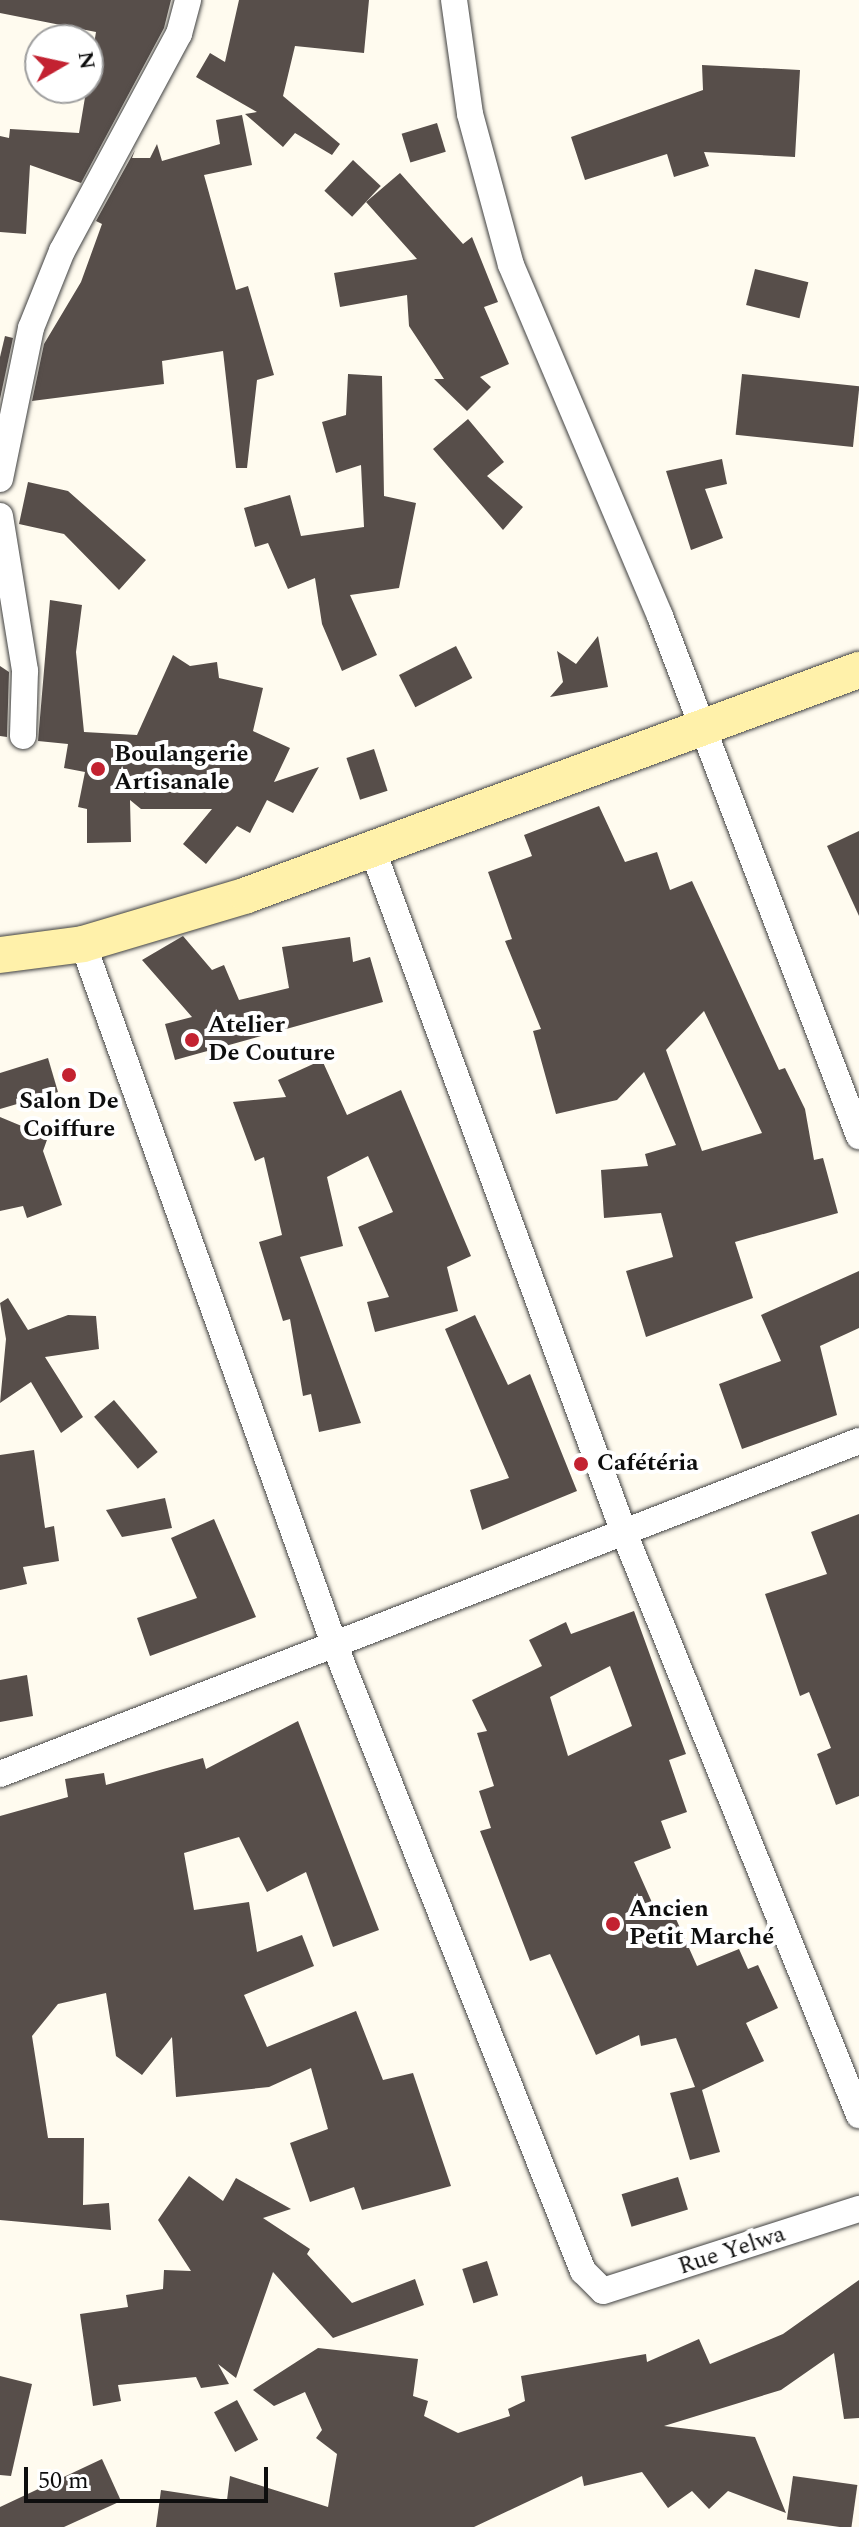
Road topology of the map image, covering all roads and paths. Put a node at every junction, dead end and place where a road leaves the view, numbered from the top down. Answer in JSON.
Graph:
{"nodes":[{"id":1,"x":188,"y":0,"type":"edge"},
{"id":2,"x":454,"y":0,"type":"edge"},
{"id":3,"x":0,"y":479,"type":"edge"},
{"id":4,"x":0,"y":516,"type":"edge"},
{"id":5,"x":859,"y":670,"type":"edge"},
{"id":6,"x":702,"y":730,"type":"junction"},
{"id":7,"x":23,"y":736,"type":"dead end"},
{"id":8,"x":373,"y":851,"type":"junction"},
{"id":9,"x":83,"y":944,"type":"junction"},
{"id":10,"x":0,"y":955,"type":"edge"},
{"id":11,"x":859,"y":1136,"type":"edge"},
{"id":12,"x":859,"y":1441,"type":"edge"},
{"id":13,"x":623,"y":1530,"type":"junction"},
{"id":14,"x":333,"y":1641,"type":"junction"},
{"id":15,"x":0,"y":1774,"type":"edge"},
{"id":16,"x":859,"y":2115,"type":"edge"},
{"id":17,"x":859,"y":2209,"type":"edge"}],
"edges":[{"from":1,"to":3,"type":"street"},
{"from":2,"to":6,"type":"street"},
{"from":4,"to":7,"type":"street"},
{"from":5,"to":6,"type":"street"},
{"from":6,"to":8,"type":"street"},
{"from":6,"to":11,"type":"street"},
{"from":8,"to":9,"type":"street"},
{"from":8,"to":13,"type":"street"},
{"from":9,"to":10,"type":"street"},
{"from":9,"to":14,"type":"street"},
{"from":12,"to":13,"type":"street"},
{"from":13,"to":14,"type":"street"},
{"from":13,"to":16,"type":"street"},
{"from":14,"to":15,"type":"street"},
{"from":14,"to":17,"type":"street","name":"Rue Yelwa"}]}
